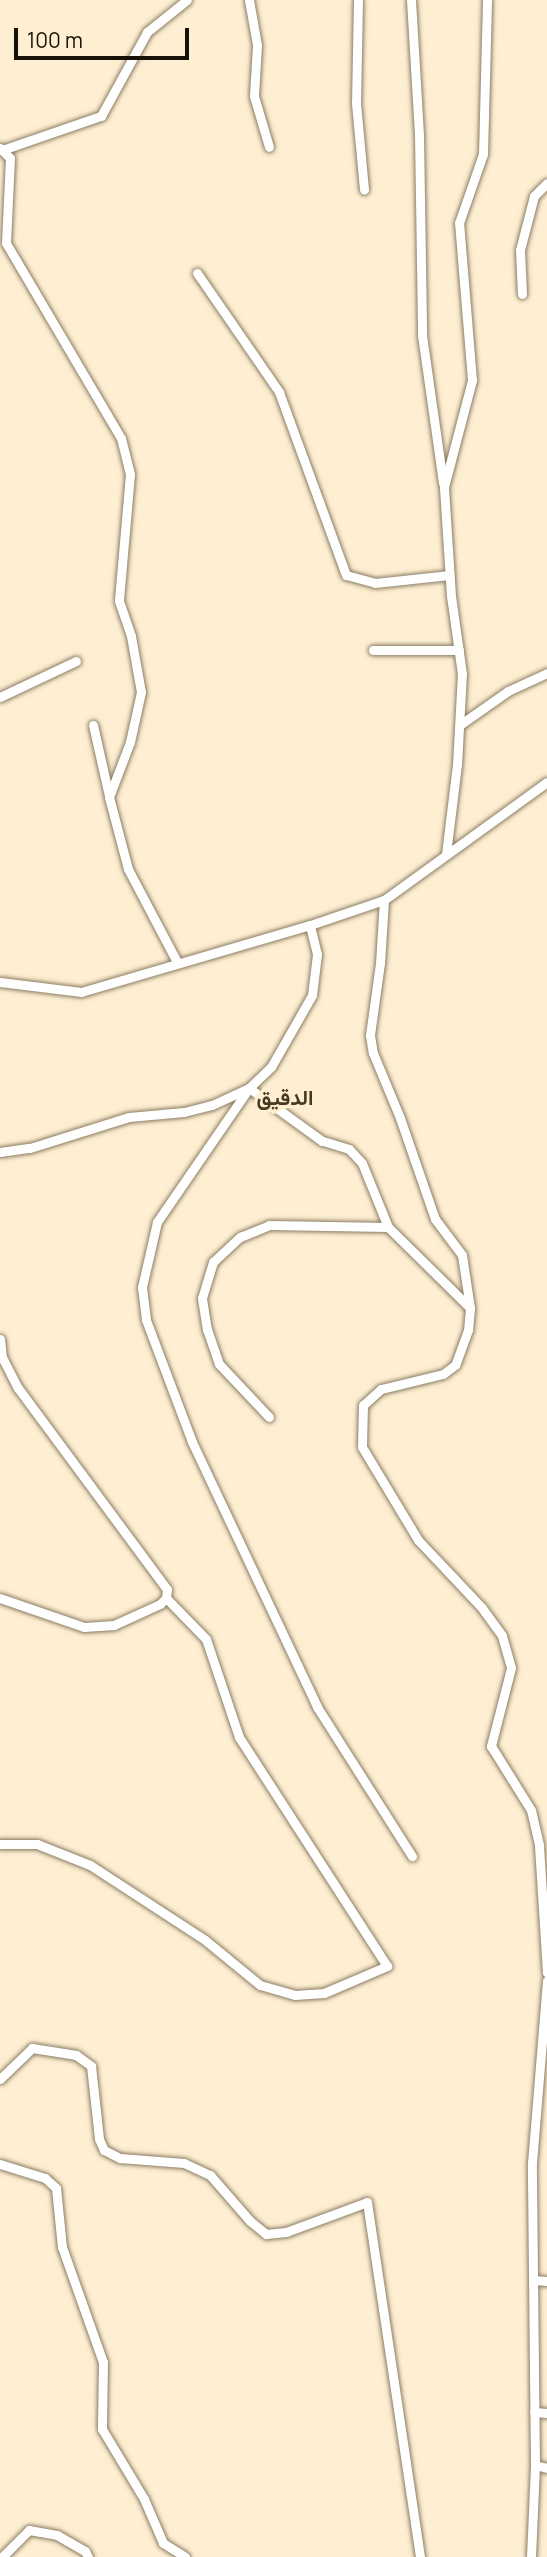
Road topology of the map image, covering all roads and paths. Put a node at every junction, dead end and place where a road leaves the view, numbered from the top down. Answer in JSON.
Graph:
{"nodes":[{"id":1,"x":187,"y":0,"type":"edge"},
{"id":2,"x":249,"y":0,"type":"edge"},
{"id":3,"x":358,"y":0,"type":"edge"},
{"id":4,"x":411,"y":0,"type":"edge"},
{"id":5,"x":487,"y":0,"type":"edge"},
{"id":6,"x":269,"y":147,"type":"dead end"},
{"id":7,"x":1,"y":149,"type":"edge"},
{"id":8,"x":547,"y":183,"type":"edge"},
{"id":9,"x":364,"y":190,"type":"dead end"},
{"id":10,"x":197,"y":273,"type":"dead end"},
{"id":11,"x":522,"y":294,"type":"dead end"},
{"id":12,"x":444,"y":487,"type":"junction"},
{"id":13,"x":450,"y":575,"type":"junction"},
{"id":14,"x":373,"y":650,"type":"dead end"},
{"id":15,"x":459,"y":650,"type":"junction"},
{"id":16,"x":76,"y":661,"type":"dead end"},
{"id":17,"x":547,"y":673,"type":"edge"},
{"id":18,"x":0,"y":696,"type":"edge"},
{"id":19,"x":461,"y":724,"type":"junction"},
{"id":20,"x":93,"y":725,"type":"dead end"},
{"id":21,"x":547,"y":782,"type":"edge"},
{"id":22,"x":109,"y":797,"type":"junction"},
{"id":23,"x":446,"y":854,"type":"junction"},
{"id":24,"x":384,"y":900,"type":"junction"},
{"id":25,"x":310,"y":925,"type":"junction"},
{"id":26,"x":177,"y":962,"type":"junction"},
{"id":27,"x":0,"y":982,"type":"edge"},
{"id":28,"x":249,"y":1088,"type":"junction"},
{"id":29,"x":0,"y":1153,"type":"edge"},
{"id":30,"x":388,"y":1227,"type":"junction"},
{"id":31,"x":470,"y":1308,"type":"junction"},
{"id":32,"x":0,"y":1339,"type":"edge"},
{"id":33,"x":269,"y":1417,"type":"dead end"},
{"id":34,"x":0,"y":1598,"type":"edge"},
{"id":35,"x":166,"y":1598,"type":"junction"},
{"id":36,"x":0,"y":1844,"type":"edge"},
{"id":37,"x":412,"y":1856,"type":"dead end"},
{"id":38,"x":547,"y":1973,"type":"edge"},
{"id":39,"x":547,"y":1981,"type":"edge"},
{"id":40,"x":0,"y":2079,"type":"edge"},
{"id":41,"x":0,"y":2164,"type":"edge"},
{"id":42,"x":533,"y":2280,"type":"junction"},
{"id":43,"x":547,"y":2281,"type":"edge"},
{"id":44,"x":534,"y":2412,"type":"junction"},
{"id":45,"x":547,"y":2413,"type":"edge"},
{"id":46,"x":535,"y":2465,"type":"junction"},
{"id":47,"x":547,"y":2468,"type":"edge"},
{"id":48,"x":2,"y":2557,"type":"edge"},
{"id":49,"x":88,"y":2557,"type":"edge"},
{"id":50,"x":185,"y":2557,"type":"edge"},
{"id":51,"x":420,"y":2557,"type":"edge"},
{"id":52,"x":531,"y":2557,"type":"edge"}],
"edges":[{"from":1,"to":7,"type":"street"},
{"from":2,"to":6,"type":"street"},
{"from":3,"to":9,"type":"street"},
{"from":4,"to":12,"type":"street"},
{"from":5,"to":12,"type":"street"},
{"from":7,"to":22,"type":"street"},
{"from":8,"to":11,"type":"street"},
{"from":10,"to":13,"type":"street"},
{"from":12,"to":13,"type":"street"},
{"from":13,"to":15,"type":"street"},
{"from":14,"to":15,"type":"street"},
{"from":15,"to":19,"type":"street"},
{"from":16,"to":18,"type":"street"},
{"from":17,"to":19,"type":"street"},
{"from":19,"to":23,"type":"street"},
{"from":20,"to":22,"type":"street"},
{"from":21,"to":23,"type":"street"},
{"from":22,"to":26,"type":"street"},
{"from":23,"to":24,"type":"street"},
{"from":24,"to":25,"type":"street"},
{"from":24,"to":31,"type":"street"},
{"from":25,"to":26,"type":"street"},
{"from":25,"to":28,"type":"street"},
{"from":26,"to":27,"type":"street"},
{"from":28,"to":29,"type":"street"},
{"from":28,"to":30,"type":"street"},
{"from":28,"to":37,"type":"street"},
{"from":30,"to":31,"type":"street"},
{"from":30,"to":33,"type":"street"},
{"from":31,"to":38,"type":"street"},
{"from":32,"to":35,"type":"street"},
{"from":34,"to":35,"type":"street"},
{"from":35,"to":36,"type":"street"},
{"from":39,"to":42,"type":"street"},
{"from":40,"to":51,"type":"street"},
{"from":41,"to":50,"type":"street"},
{"from":42,"to":43,"type":"street"},
{"from":42,"to":44,"type":"street"},
{"from":44,"to":45,"type":"street"},
{"from":44,"to":46,"type":"street"},
{"from":46,"to":47,"type":"street"},
{"from":46,"to":52,"type":"street"},
{"from":48,"to":49,"type":"street"}]}
